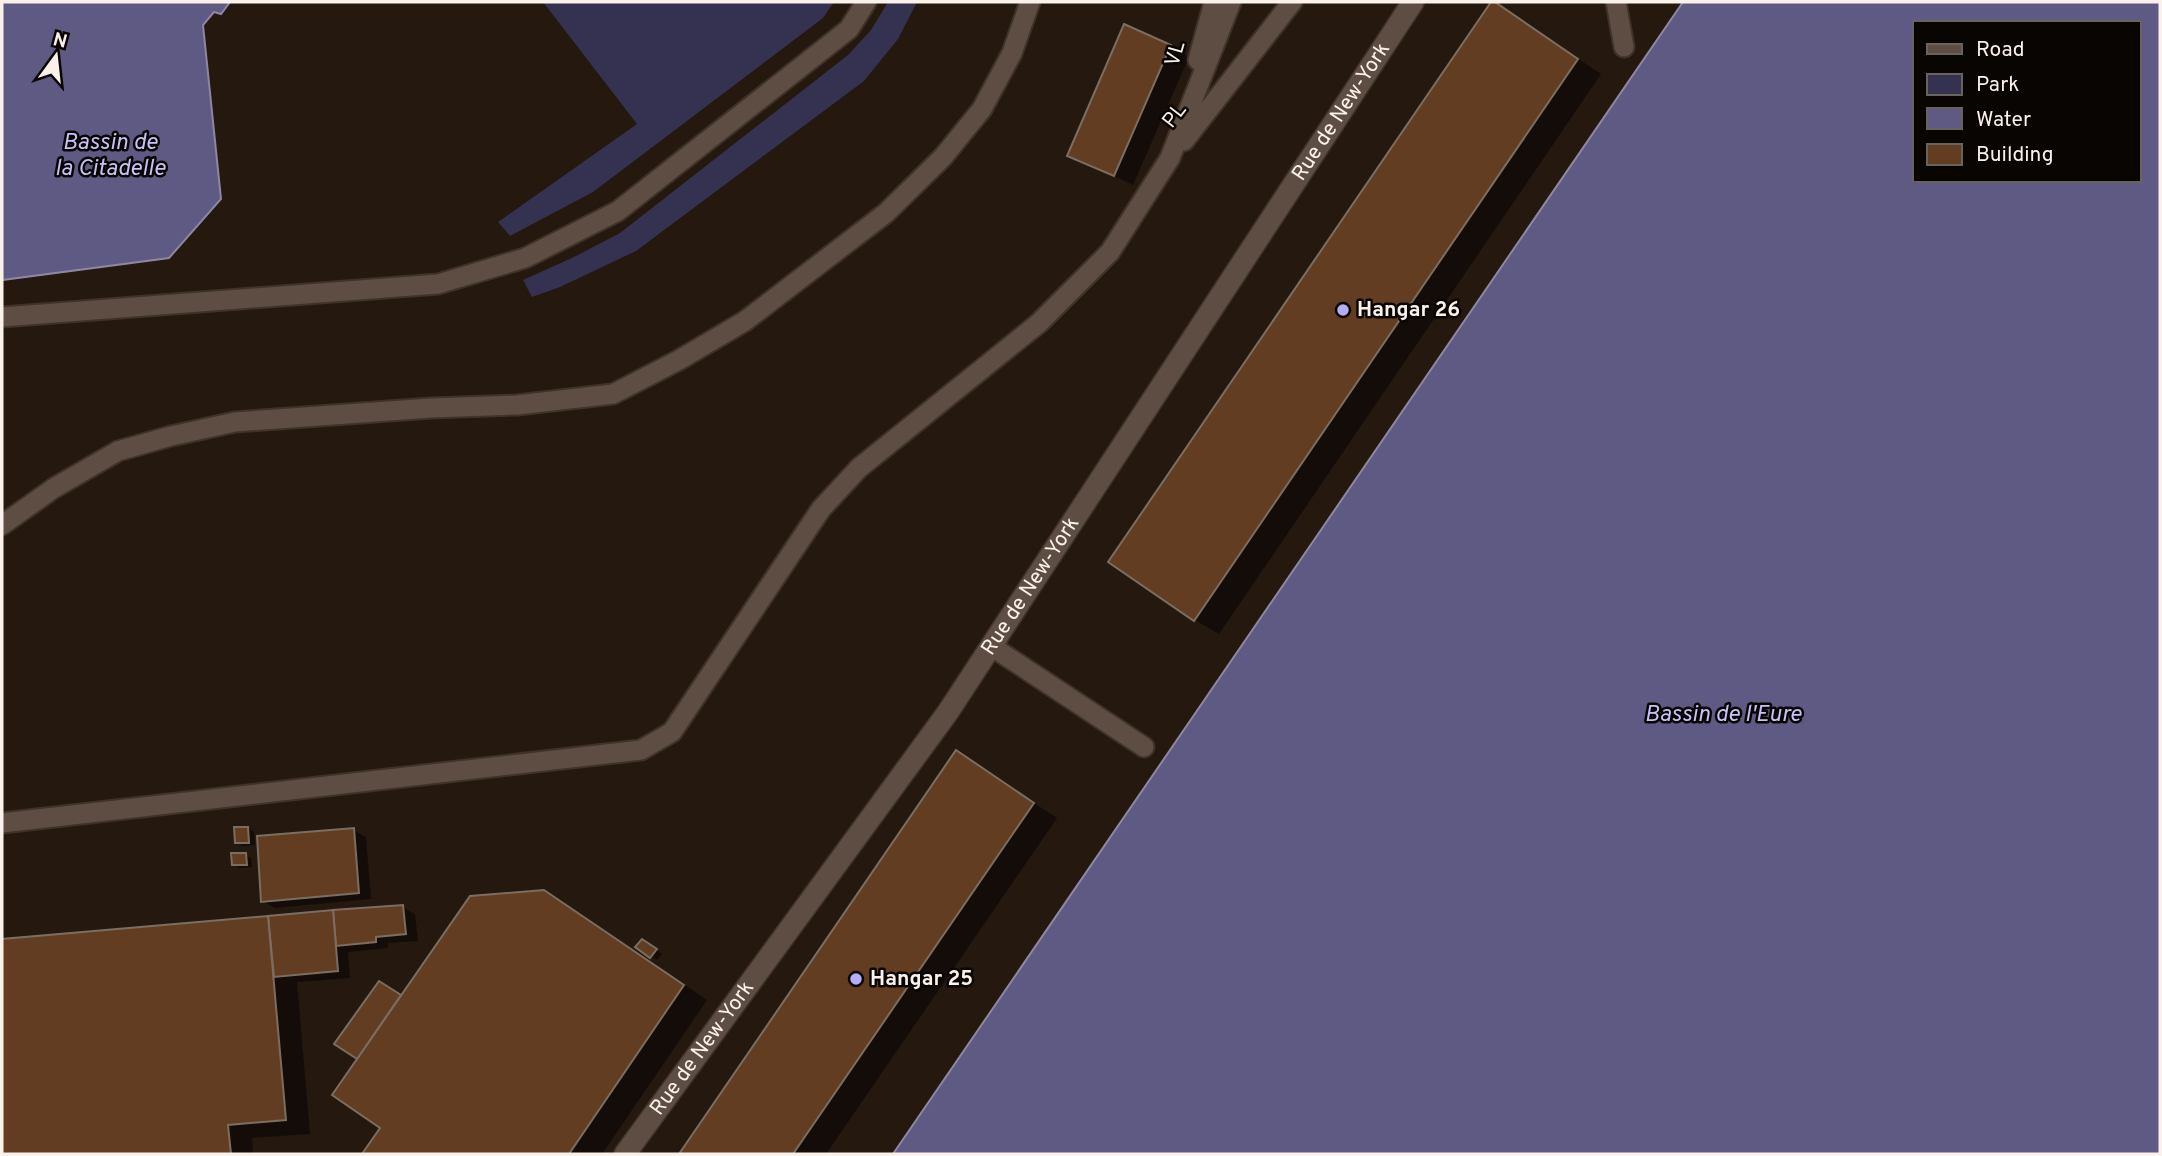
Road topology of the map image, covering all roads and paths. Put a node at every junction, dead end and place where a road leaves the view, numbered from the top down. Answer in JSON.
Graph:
{"nodes":[{"id":1,"x":866,"y":2,"type":"edge"},
{"id":2,"x":1030,"y":2,"type":"edge"},
{"id":3,"x":1214,"y":2,"type":"edge"},
{"id":4,"x":1231,"y":2,"type":"edge"},
{"id":5,"x":1292,"y":2,"type":"edge"},
{"id":6,"x":1413,"y":2,"type":"edge"},
{"id":7,"x":1616,"y":2,"type":"edge"},
{"id":8,"x":1624,"y":47,"type":"dead end"},
{"id":9,"x":1170,"y":158,"type":"junction"},
{"id":10,"x":2,"y":317,"type":"edge"},
{"id":11,"x":2,"y":525,"type":"edge"},
{"id":12,"x":991,"y":646,"type":"junction"},
{"id":13,"x":1144,"y":747,"type":"dead end"},
{"id":14,"x":2,"y":823,"type":"edge"},
{"id":15,"x":625,"y":1154,"type":"edge"}],
"edges":[{"from":1,"to":10,"type":"lane"},
{"from":2,"to":11,"type":"lane"},
{"from":3,"to":9,"type":"lane","name":"VL"},
{"from":4,"to":9,"type":"lane","name":"PL"},
{"from":5,"to":9,"type":"lane","name":"PL"},
{"from":6,"to":12,"type":"street","name":"Rue de New-York"},
{"from":7,"to":8,"type":"lane"},
{"from":9,"to":14,"type":"lane"},
{"from":12,"to":13,"type":"lane"},
{"from":12,"to":15,"type":"street","name":"Rue de New-York"}]}
